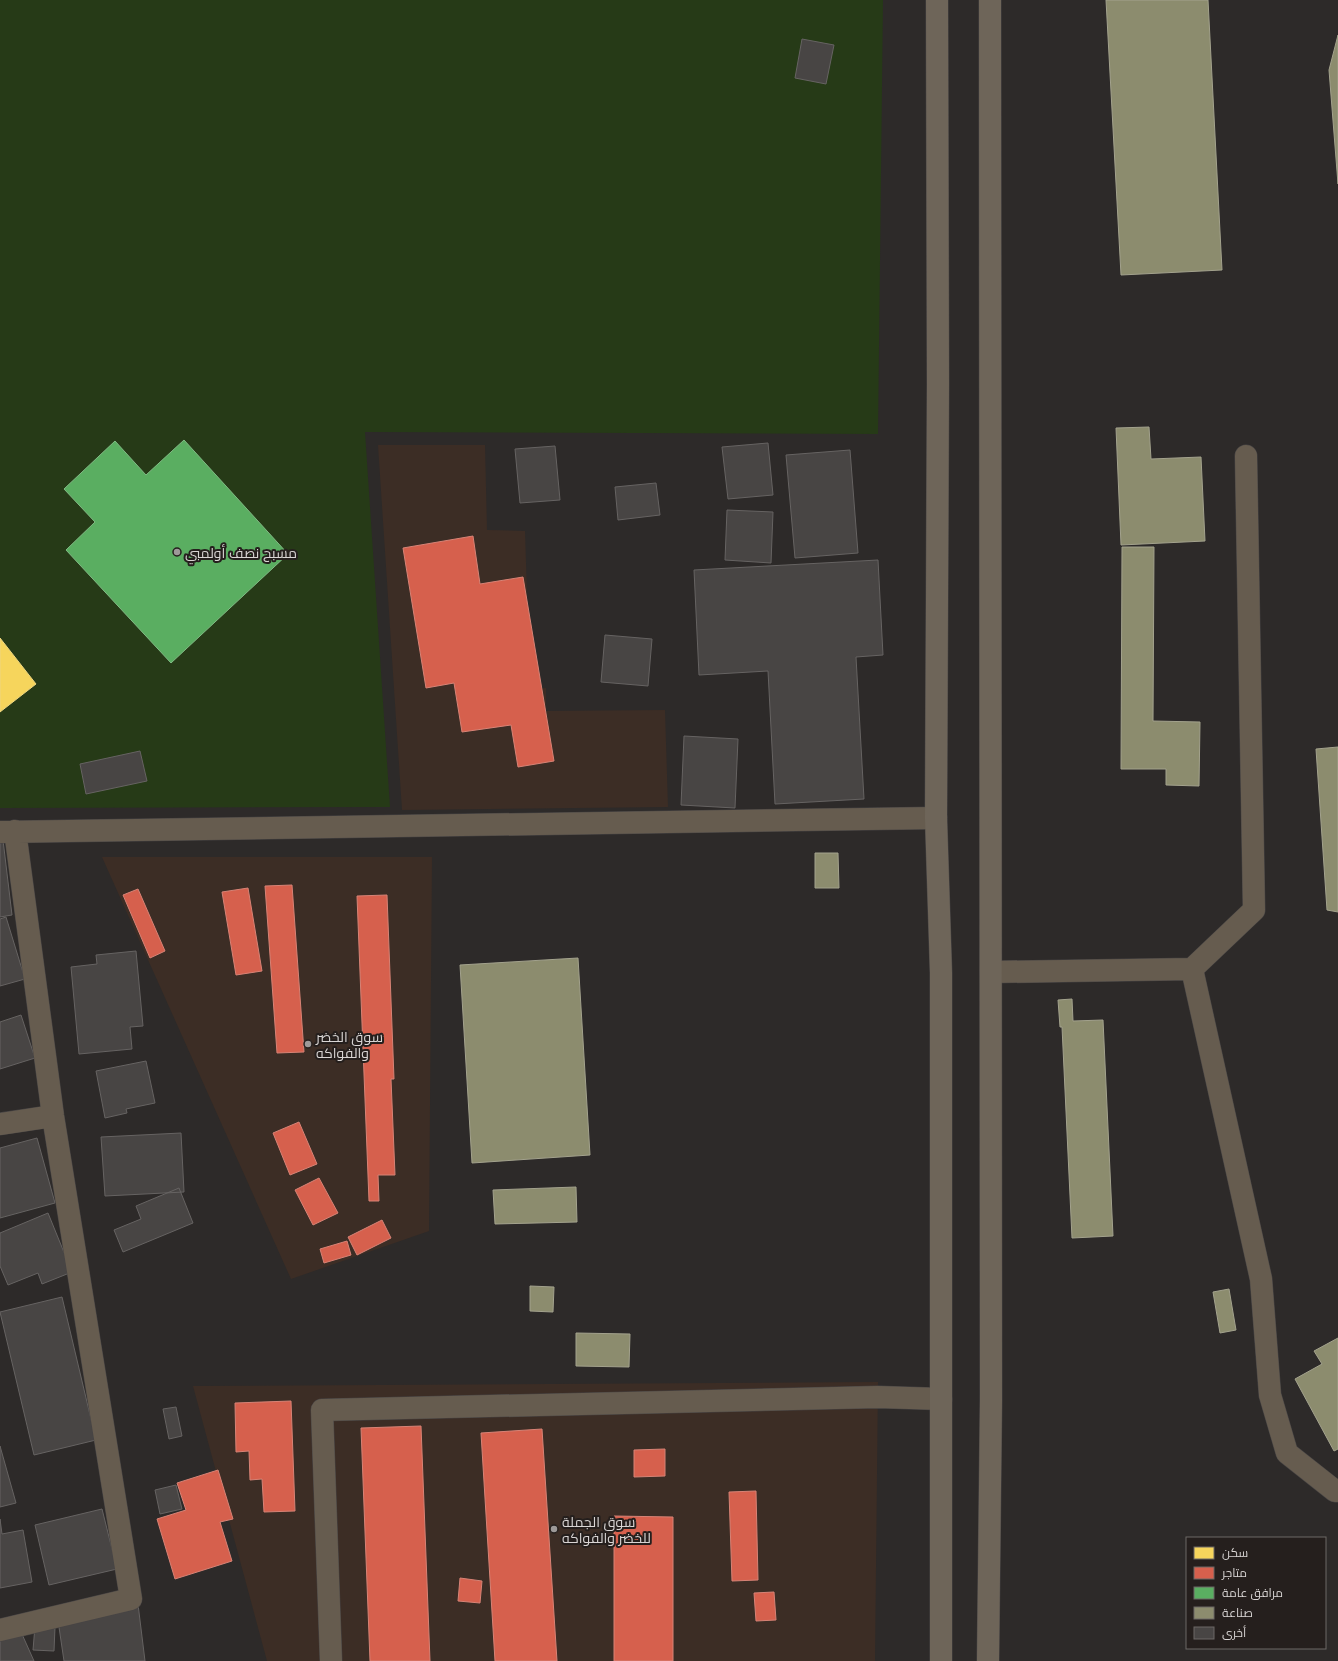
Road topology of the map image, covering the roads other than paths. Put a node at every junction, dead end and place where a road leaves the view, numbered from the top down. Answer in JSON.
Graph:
{"nodes":[{"id":1,"x":937,"y":0,"type":"edge"},
{"id":2,"x":990,"y":0,"type":"edge"},
{"id":3,"x":1246,"y":456,"type":"dead end"},
{"id":4,"x":936,"y":818,"type":"junction"},
{"id":5,"x":8,"y":832,"type":"edge"},
{"id":6,"x":1192,"y":968,"type":"junction"},
{"id":7,"x":991,"y":972,"type":"junction"},
{"id":8,"x":53,"y":1116,"type":"junction"},
{"id":9,"x":0,"y":1124,"type":"edge"},
{"id":10,"x":941,"y":1398,"type":"junction"},
{"id":11,"x":1338,"y":1491,"type":"edge"},
{"id":12,"x":0,"y":1630,"type":"edge"},
{"id":13,"x":331,"y":1661,"type":"edge"},
{"id":14,"x":941,"y":1661,"type":"edge"},
{"id":15,"x":988,"y":1661,"type":"edge"}],
"edges":[{"from":1,"to":4,"type":"highway"},
{"from":2,"to":7,"type":"highway"},
{"from":3,"to":6,"type":"street"},
{"from":4,"to":5,"type":"street"},
{"from":4,"to":10,"type":"highway"},
{"from":5,"to":8,"type":"street"},
{"from":6,"to":7,"type":"street"},
{"from":6,"to":11,"type":"street"},
{"from":7,"to":15,"type":"highway"},
{"from":8,"to":9,"type":"street"},
{"from":8,"to":12,"type":"street"},
{"from":10,"to":13,"type":"street"},
{"from":10,"to":14,"type":"highway"}]}
